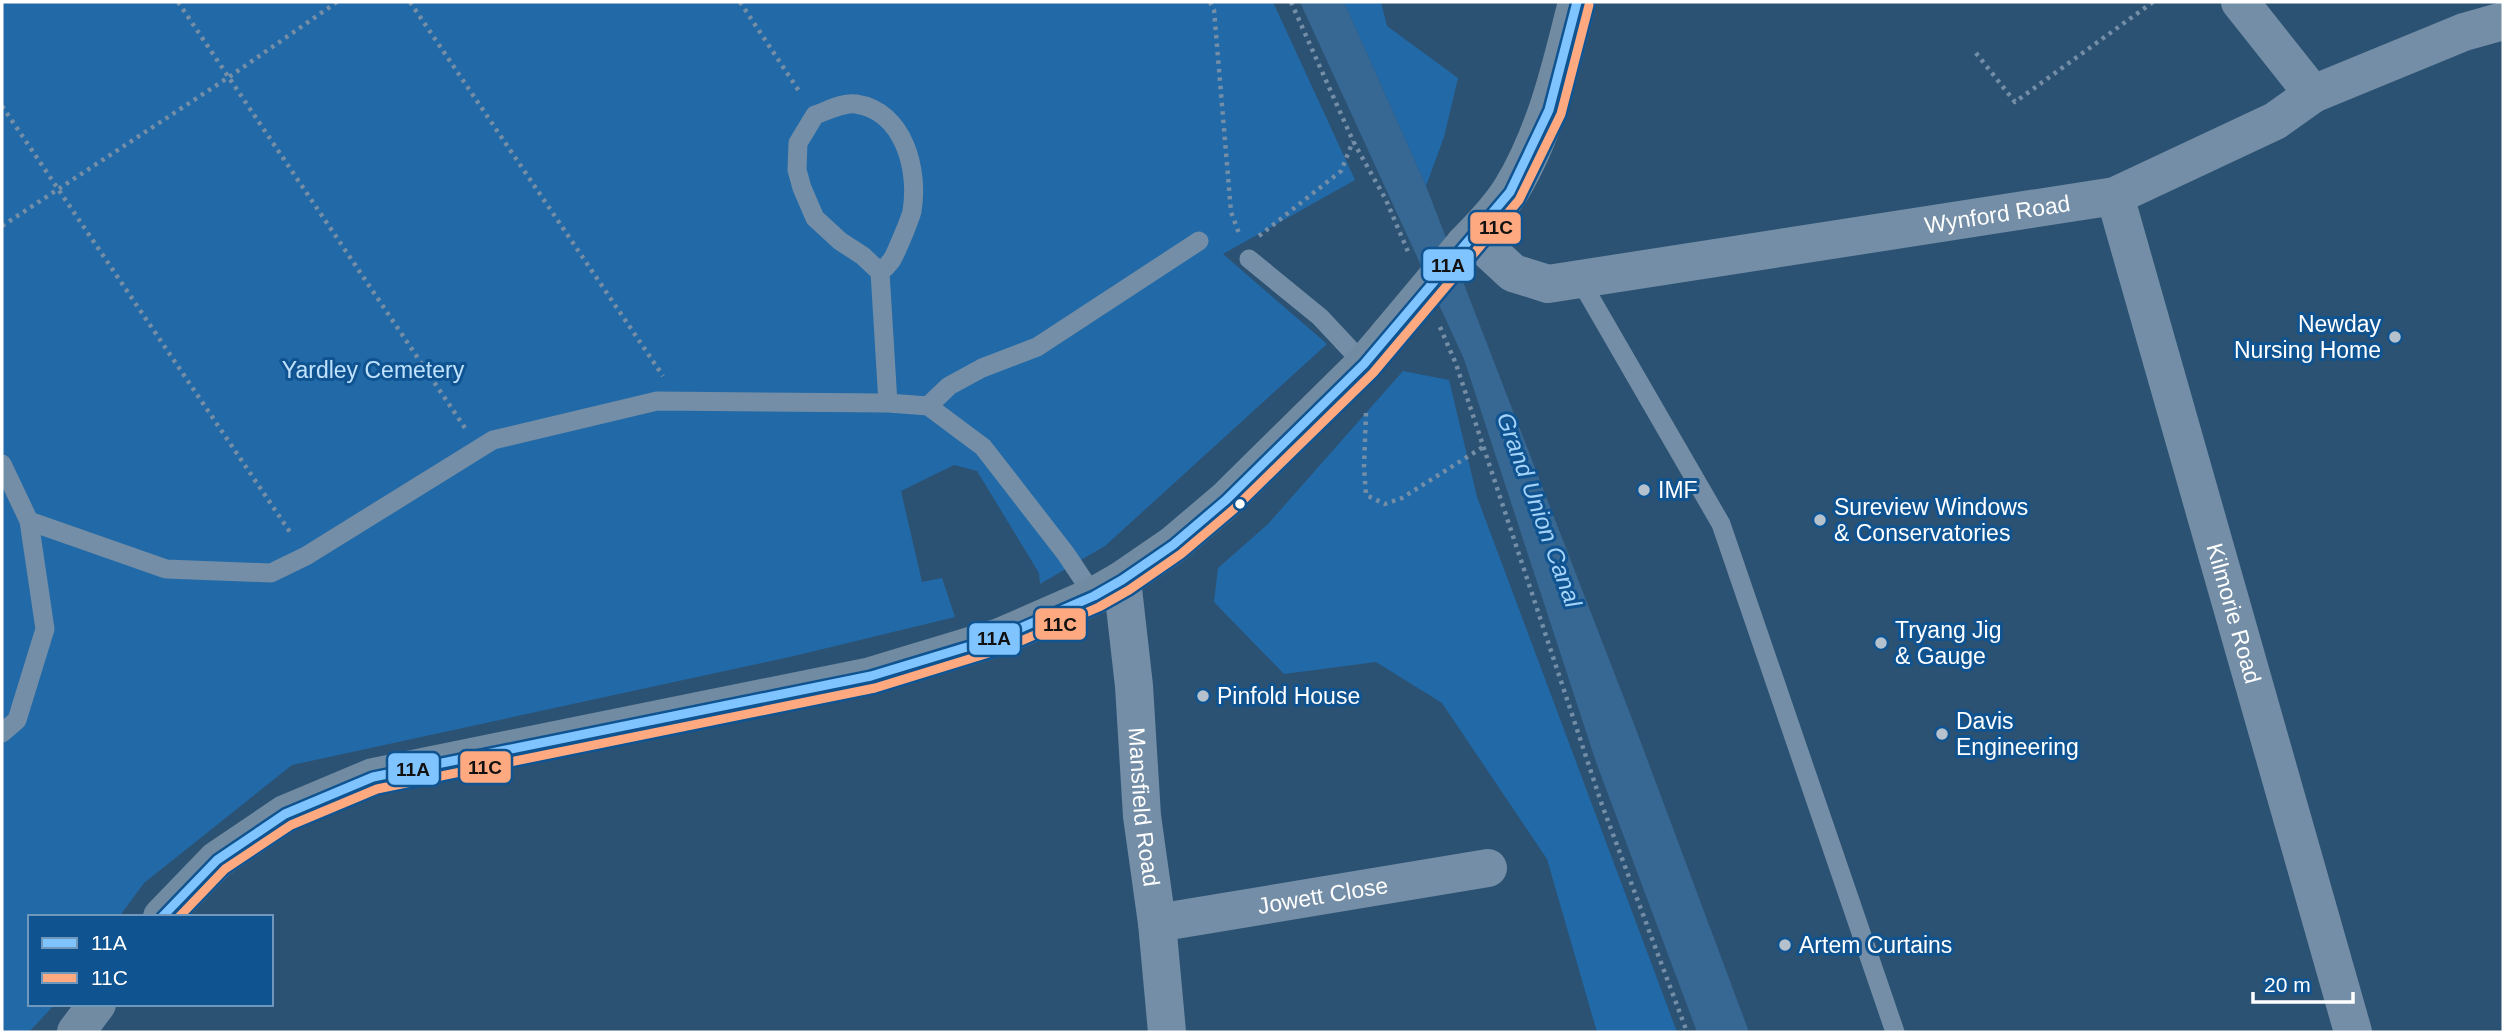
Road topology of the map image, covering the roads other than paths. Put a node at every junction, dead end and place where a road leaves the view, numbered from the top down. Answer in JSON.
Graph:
{"nodes":[{"id":1,"x":1577,"y":2,"type":"edge"},
{"id":2,"x":2240,"y":2,"type":"edge"},
{"id":3,"x":2503,"y":21,"type":"edge"},
{"id":4,"x":2313,"y":94,"type":"junction"},
{"id":5,"x":2115,"y":196,"type":"junction"},
{"id":6,"x":1469,"y":240,"type":"junction"},
{"id":7,"x":1199,"y":241,"type":"dead end"},
{"id":8,"x":1249,"y":259,"type":"road end"},
{"id":9,"x":880,"y":272,"type":"junction"},
{"id":10,"x":1580,"y":280,"type":"junction"},
{"id":11,"x":1368,"y":359,"type":"junction"},
{"id":12,"x":888,"y":403,"type":"junction"},
{"id":13,"x":929,"y":407,"type":"junction"},
{"id":14,"x":2,"y":464,"type":"edge"},
{"id":15,"x":29,"y":521,"type":"junction"},
{"id":16,"x":1108,"y":588,"type":"junction"},
{"id":17,"x":2,"y":733,"type":"edge"},
{"id":18,"x":1488,"y":868,"type":"dead end"},
{"id":19,"x":164,"y":915,"type":"edge"},
{"id":20,"x":1157,"y":923,"type":"junction"},
{"id":21,"x":96,"y":1006,"type":"edge"},
{"id":22,"x":76,"y":1032,"type":"edge"},
{"id":23,"x":1167,"y":1032,"type":"edge"},
{"id":24,"x":1895,"y":1032,"type":"edge"},
{"id":25,"x":2353,"y":1032,"type":"edge"}],
"edges":[{"from":1,"to":6,"type":"main road"},
{"from":2,"to":4,"type":"street"},
{"from":3,"to":4,"type":"street","name":"Wynford Road"},
{"from":4,"to":5,"type":"street","name":"Wynford Road"},
{"from":5,"to":10,"type":"street","name":"Wynford Road"},
{"from":5,"to":25,"type":"street","name":"Kilmorie Road"},
{"from":6,"to":10,"type":"street","name":"Wynford Road"},
{"from":6,"to":11,"type":"main road","bridge":true},
{"from":7,"to":13,"type":"lane"},
{"from":8,"to":11,"type":"lane"},
{"from":9,"to":9,"type":"lane"},
{"from":9,"to":12,"type":"lane"},
{"from":10,"to":24,"type":"lane"},
{"from":11,"to":16,"type":"main road"},
{"from":12,"to":13,"type":"lane"},
{"from":12,"to":15,"type":"lane"},
{"from":13,"to":16,"type":"lane"},
{"from":14,"to":15,"type":"lane"},
{"from":15,"to":17,"type":"lane"},
{"from":16,"to":19,"type":"main road"},
{"from":16,"to":20,"type":"street","name":"Mansfield Road"},
{"from":18,"to":20,"type":"street","name":"Jowett Close"},
{"from":20,"to":23,"type":"street","name":"Mansfield Road"},
{"from":21,"to":22,"type":"main road"}]}
